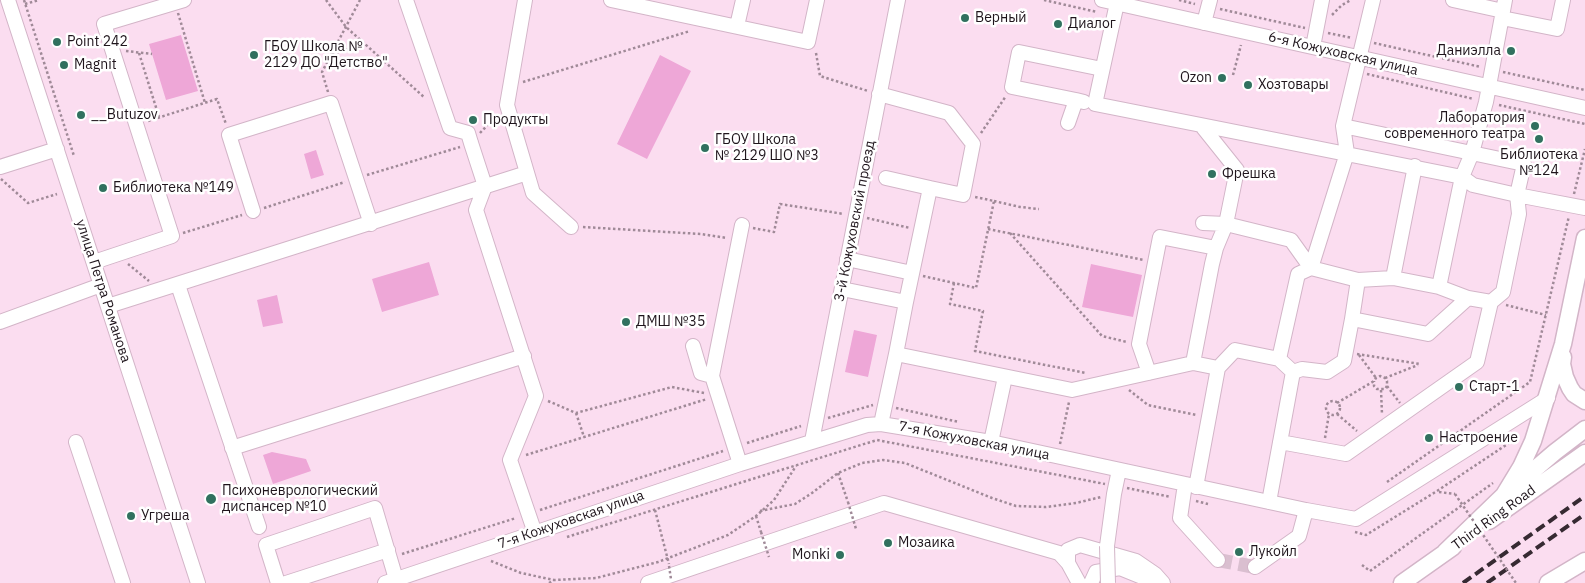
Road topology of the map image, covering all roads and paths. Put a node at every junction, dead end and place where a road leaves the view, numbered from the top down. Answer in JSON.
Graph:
{"nodes":[{"id":1,"x":8,"y":0,"type":"edge"},
{"id":2,"x":326,"y":0,"type":"edge"},
{"id":3,"x":360,"y":0,"type":"edge"},
{"id":4,"x":406,"y":0,"type":"edge"},
{"id":5,"x":525,"y":0,"type":"edge"},
{"id":6,"x":611,"y":0,"type":"edge"},
{"id":7,"x":743,"y":0,"type":"edge"},
{"id":8,"x":817,"y":0,"type":"edge"},
{"id":9,"x":898,"y":0,"type":"edge"},
{"id":10,"x":1102,"y":0,"type":"edge"},
{"id":11,"x":1179,"y":0,"type":"edge"},
{"id":12,"x":1322,"y":0,"type":"edge"},
{"id":13,"x":1373,"y":0,"type":"edge"},
{"id":14,"x":1453,"y":0,"type":"edge"},
{"id":15,"x":1563,"y":0,"type":"edge"},
{"id":16,"x":179,"y":2,"type":"edge"},
{"id":17,"x":1117,"y":3,"type":"junction"},
{"id":18,"x":1209,"y":3,"type":"edge"},
{"id":19,"x":1503,"y":10,"type":"edge"},
{"id":20,"x":1204,"y":23,"type":"junction"},
{"id":21,"x":737,"y":26,"type":"junction"},
{"id":22,"x":346,"y":27,"type":"junction"},
{"id":23,"x":812,"y":27,"type":"junction"},
{"id":24,"x":1317,"y":30,"type":"junction"},
{"id":25,"x":689,"y":31,"type":"dead end"},
{"id":26,"x":1363,"y":41,"type":"junction"},
{"id":27,"x":365,"y":44,"type":"junction"},
{"id":28,"x":1241,"y":45,"type":"dead end"},
{"id":29,"x":1313,"y":47,"type":"junction"},
{"id":30,"x":112,"y":50,"type":"junction"},
{"id":31,"x":139,"y":52,"type":"junction"},
{"id":32,"x":152,"y":54,"type":"dead end"},
{"id":33,"x":332,"y":54,"type":"junction"},
{"id":34,"x":1358,"y":57,"type":"junction"},
{"id":35,"x":1102,"y":69,"type":"junction"},
{"id":36,"x":1491,"y":69,"type":"junction"},
{"id":37,"x":1233,"y":75,"type":"dead end"},
{"id":38,"x":510,"y":86,"type":"junction"},
{"id":39,"x":1488,"y":86,"type":"junction"},
{"id":40,"x":1012,"y":87,"type":"junction"},
{"id":41,"x":1585,"y":90,"type":"edge"},
{"id":42,"x":880,"y":94,"type":"junction"},
{"id":43,"x":426,"y":98,"type":"dead end"},
{"id":44,"x":1076,"y":100,"type":"junction"},
{"id":45,"x":331,"y":102,"type":"junction"},
{"id":46,"x":206,"y":103,"type":"junction"},
{"id":47,"x":1095,"y":104,"type":"junction"},
{"id":48,"x":506,"y":105,"type":"junction"},
{"id":49,"x":1585,"y":108,"type":"edge"},
{"id":50,"x":159,"y":117,"type":"junction"},
{"id":51,"x":1068,"y":122,"type":"dead end"},
{"id":52,"x":136,"y":124,"type":"junction"},
{"id":53,"x":1200,"y":125,"type":"junction"},
{"id":54,"x":1343,"y":126,"type":"junction"},
{"id":55,"x":229,"y":135,"type":"junction"},
{"id":56,"x":471,"y":143,"type":"junction"},
{"id":57,"x":973,"y":144,"type":"junction"},
{"id":58,"x":57,"y":149,"type":"junction"},
{"id":59,"x":1585,"y":149,"type":"edge"},
{"id":60,"x":1347,"y":153,"type":"junction"},
{"id":61,"x":1472,"y":153,"type":"junction"},
{"id":62,"x":1415,"y":166,"type":"junction"},
{"id":63,"x":0,"y":167,"type":"edge"},
{"id":64,"x":527,"y":173,"type":"junction"},
{"id":65,"x":1462,"y":176,"type":"junction"},
{"id":66,"x":0,"y":178,"type":"edge"},
{"id":67,"x":886,"y":178,"type":"dead end"},
{"id":68,"x":356,"y":179,"type":"junction"},
{"id":69,"x":485,"y":186,"type":"junction"},
{"id":70,"x":930,"y":188,"type":"junction"},
{"id":71,"x":57,"y":194,"type":"dead end"},
{"id":72,"x":964,"y":194,"type":"junction"},
{"id":73,"x":1517,"y":195,"type":"junction"},
{"id":74,"x":994,"y":201,"type":"junction"},
{"id":75,"x":1578,"y":206,"type":"edge"},
{"id":76,"x":1039,"y":209,"type":"dead end"},
{"id":77,"x":253,"y":211,"type":"junction"},
{"id":78,"x":856,"y":216,"type":"junction"},
{"id":79,"x":1203,"y":223,"type":"dead end"},
{"id":80,"x":371,"y":224,"type":"junction"},
{"id":81,"x":1226,"y":224,"type":"junction"},
{"id":82,"x":742,"y":225,"type":"joint"},
{"id":83,"x":571,"y":226,"type":"joint"},
{"id":84,"x":988,"y":229,"type":"junction"},
{"id":85,"x":921,"y":230,"type":"junction"},
{"id":86,"x":1010,"y":233,"type":"junction"},
{"id":87,"x":172,"y":236,"type":"junction"},
{"id":88,"x":1585,"y":238,"type":"edge"},
{"id":89,"x":739,"y":240,"type":"junction"},
{"id":90,"x":1216,"y":248,"type":"junction"},
{"id":91,"x":117,"y":255,"type":"junction"},
{"id":92,"x":848,"y":259,"type":"junction"},
{"id":93,"x":94,"y":262,"type":"junction"},
{"id":94,"x":1155,"y":262,"type":"junction"},
{"id":95,"x":1311,"y":268,"type":"junction"},
{"id":96,"x":912,"y":273,"type":"junction"},
{"id":97,"x":1393,"y":278,"type":"junction"},
{"id":98,"x":1358,"y":280,"type":"junction"},
{"id":99,"x":954,"y":283,"type":"junction"},
{"id":100,"x":101,"y":285,"type":"junction"},
{"id":101,"x":178,"y":285,"type":"junction"},
{"id":102,"x":1439,"y":287,"type":"junction"},
{"id":103,"x":842,"y":289,"type":"junction"},
{"id":104,"x":160,"y":290,"type":"junction"},
{"id":105,"x":1468,"y":298,"type":"junction"},
{"id":106,"x":906,"y":302,"type":"junction"},
{"id":107,"x":1491,"y":302,"type":"junction"},
{"id":108,"x":108,"y":306,"type":"junction"},
{"id":109,"x":1546,"y":315,"type":"junction"},
{"id":110,"x":1352,"y":319,"type":"junction"},
{"id":111,"x":0,"y":322,"type":"edge"},
{"id":112,"x":1138,"y":344,"type":"junction"},
{"id":113,"x":1563,"y":344,"type":"junction"},
{"id":114,"x":692,"y":346,"type":"dead end"},
{"id":115,"x":896,"y":354,"type":"junction"},
{"id":116,"x":524,"y":356,"type":"junction"},
{"id":117,"x":1279,"y":358,"type":"junction"},
{"id":118,"x":1193,"y":363,"type":"junction"},
{"id":119,"x":1218,"y":368,"type":"junction"},
{"id":120,"x":1293,"y":372,"type":"junction"},
{"id":121,"x":1149,"y":373,"type":"junction"},
{"id":122,"x":1090,"y":374,"type":"dead end"},
{"id":123,"x":712,"y":376,"type":"junction"},
{"id":124,"x":1005,"y":377,"type":"junction"},
{"id":125,"x":1376,"y":378,"type":"junction"},
{"id":126,"x":1385,"y":378,"type":"junction"},
{"id":127,"x":1117,"y":380,"type":"junction"},
{"id":128,"x":1374,"y":381,"type":"junction"},
{"id":129,"x":1387,"y":386,"type":"junction"},
{"id":130,"x":1072,"y":390,"type":"junction"},
{"id":131,"x":1381,"y":390,"type":"junction"},
{"id":132,"x":536,"y":396,"type":"junction"},
{"id":133,"x":718,"y":396,"type":"junction"},
{"id":134,"x":1548,"y":398,"type":"junction"},
{"id":135,"x":1585,"y":401,"type":"edge"},
{"id":136,"x":1337,"y":403,"type":"junction"},
{"id":137,"x":885,"y":406,"type":"junction"},
{"id":138,"x":1407,"y":412,"type":"junction"},
{"id":139,"x":576,"y":413,"type":"junction"},
{"id":140,"x":1329,"y":414,"type":"junction"},
{"id":141,"x":1337,"y":414,"type":"junction"},
{"id":142,"x":1209,"y":418,"type":"junction"},
{"id":143,"x":816,"y":421,"type":"junction"},
{"id":144,"x":881,"y":424,"type":"junction"},
{"id":145,"x":966,"y":424,"type":"dead end"},
{"id":146,"x":1383,"y":428,"type":"junction"},
{"id":147,"x":1585,"y":429,"type":"edge"},
{"id":148,"x":584,"y":437,"type":"junction"},
{"id":149,"x":1367,"y":440,"type":"junction"},
{"id":150,"x":812,"y":441,"type":"junction"},
{"id":151,"x":76,"y":442,"type":"dead end"},
{"id":152,"x":991,"y":442,"type":"junction"},
{"id":153,"x":1280,"y":442,"type":"junction"},
{"id":154,"x":1520,"y":442,"type":"dead end"},
{"id":155,"x":1066,"y":445,"type":"dead end"},
{"id":156,"x":232,"y":448,"type":"junction"},
{"id":157,"x":734,"y":448,"type":"junction"},
{"id":158,"x":1323,"y":450,"type":"junction"},
{"id":159,"x":1585,"y":452,"type":"edge"},
{"id":160,"x":510,"y":460,"type":"junction"},
{"id":161,"x":740,"y":464,"type":"junction"},
{"id":162,"x":797,"y":465,"type":"junction"},
{"id":163,"x":1119,"y":470,"type":"junction"},
{"id":164,"x":838,"y":473,"type":"junction"},
{"id":165,"x":1496,"y":480,"type":"dead end"},
{"id":166,"x":1383,"y":485,"type":"dead end"},
{"id":167,"x":1116,"y":486,"type":"junction"},
{"id":168,"x":1190,"y":486,"type":"junction"},
{"id":169,"x":1437,"y":491,"type":"junction"},
{"id":170,"x":1504,"y":495,"type":"junction"},
{"id":171,"x":1182,"y":499,"type":"junction"},
{"id":172,"x":1268,"y":502,"type":"junction"},
{"id":173,"x":1076,"y":503,"type":"dead end"},
{"id":174,"x":1210,"y":504,"type":"dead end"},
{"id":175,"x":654,"y":510,"type":"junction"},
{"id":176,"x":1306,"y":510,"type":"junction"},
{"id":177,"x":760,"y":512,"type":"junction"},
{"id":178,"x":528,"y":514,"type":"junction"},
{"id":179,"x":756,"y":516,"type":"junction"},
{"id":180,"x":259,"y":527,"type":"dead end"},
{"id":181,"x":856,"y":529,"type":"dead end"},
{"id":182,"x":1348,"y":531,"type":"dead end"},
{"id":183,"x":535,"y":532,"type":"junction"},
{"id":184,"x":564,"y":538,"type":"dead end"},
{"id":185,"x":1445,"y":552,"type":"junction"},
{"id":186,"x":389,"y":554,"type":"junction"},
{"id":187,"x":768,"y":557,"type":"dead end"},
{"id":188,"x":500,"y":558,"type":"dead end"},
{"id":189,"x":667,"y":558,"type":"junction"},
{"id":190,"x":1218,"y":560,"type":"tunnel mouth"},
{"id":191,"x":1585,"y":561,"type":"edge"},
{"id":192,"x":1068,"y":564,"type":"junction"},
{"id":193,"x":1362,"y":565,"type":"dead end"},
{"id":194,"x":1255,"y":567,"type":"dead end"},
{"id":195,"x":575,"y":579,"type":"junction"},
{"id":196,"x":671,"y":579,"type":"dead end"},
{"id":197,"x":554,"y":580,"type":"junction"},
{"id":198,"x":391,"y":581,"type":"edge"},
{"id":199,"x":123,"y":583,"type":"edge"},
{"id":200,"x":197,"y":583,"type":"edge"},
{"id":201,"x":278,"y":583,"type":"edge"},
{"id":202,"x":286,"y":583,"type":"edge"},
{"id":203,"x":549,"y":583,"type":"edge"},
{"id":204,"x":576,"y":583,"type":"edge"},
{"id":205,"x":648,"y":583,"type":"edge"},
{"id":206,"x":1079,"y":583,"type":"edge"},
{"id":207,"x":1091,"y":583,"type":"edge"},
{"id":208,"x":1108,"y":583,"type":"edge"},
{"id":209,"x":1150,"y":583,"type":"edge"},
{"id":210,"x":1163,"y":583,"type":"edge"},
{"id":211,"x":1402,"y":583,"type":"edge"},
{"id":212,"x":1516,"y":583,"type":"edge"},
{"id":213,"x":1548,"y":583,"type":"edge"}],
"edges":[{"from":1,"to":58,"type":"street","name":"улица Петра Романова"},
{"from":2,"to":22,"type":"path"},
{"from":3,"to":22,"type":"path"},
{"from":4,"to":56,"type":"street"},
{"from":5,"to":38,"type":"street"},
{"from":6,"to":21,"type":"street"},
{"from":7,"to":21,"type":"street"},
{"from":8,"to":23,"type":"street"},
{"from":9,"to":42,"type":"street","name":"3-й Кожуховский проезд"},
{"from":10,"to":17,"type":"street","name":"6-я Кожуховская улица"},
{"from":11,"to":18,"type":"path"},
{"from":12,"to":24,"type":"street"},
{"from":13,"to":26,"type":"street"},
{"from":14,"to":19,"type":"street"},
{"from":15,"to":19,"type":"street"},
{"from":16,"to":30,"type":"street"},
{"from":16,"to":46,"type":"path"},
{"from":17,"to":20,"type":"street","name":"6-я Кожуховская улица"},
{"from":17,"to":35,"type":"street"},
{"from":18,"to":20,"type":"street"},
{"from":18,"to":24,"type":"path"},
{"from":19,"to":36,"type":"street"},
{"from":20,"to":29,"type":"street","name":"6-я Кожуховская улица"},
{"from":21,"to":23,"type":"street"},
{"from":22,"to":27,"type":"path"},
{"from":22,"to":33,"type":"path"},
{"from":23,"to":42,"type":"path"},
{"from":24,"to":26,"type":"path"},
{"from":24,"to":29,"type":"street"},
{"from":25,"to":38,"type":"path"},
{"from":26,"to":34,"type":"street"},
{"from":26,"to":36,"type":"path"},
{"from":27,"to":33,"type":"path"},
{"from":27,"to":43,"type":"path"},
{"from":28,"to":37,"type":"path"},
{"from":29,"to":34,"type":"street","name":"6-я Кожуховская улица"},
{"from":30,"to":31,"type":"path"},
{"from":30,"to":52,"type":"street"},
{"from":31,"to":32,"type":"path"},
{"from":31,"to":50,"type":"path"},
{"from":33,"to":45,"type":"path"},
{"from":34,"to":39,"type":"street","name":"6-я Кожуховская улица"},
{"from":34,"to":54,"type":"street"},
{"from":35,"to":40,"type":"street"},
{"from":35,"to":47,"type":"street"},
{"from":36,"to":39,"type":"street"},
{"from":36,"to":41,"type":"path"},
{"from":38,"to":48,"type":"street"},
{"from":39,"to":49,"type":"street","name":"6-я Кожуховская улица"},
{"from":39,"to":61,"type":"street"},
{"from":40,"to":44,"type":"street"},
{"from":40,"to":57,"type":"path"},
{"from":42,"to":57,"type":"street"},
{"from":42,"to":78,"type":"street","name":"3-й Кожуховский проезд"},
{"from":44,"to":47,"type":"street"},
{"from":44,"to":51,"type":"street"},
{"from":45,"to":55,"type":"street"},
{"from":45,"to":68,"type":"street"},
{"from":46,"to":50,"type":"path"},
{"from":46,"to":55,"type":"path"},
{"from":47,"to":53,"type":"street"},
{"from":48,"to":56,"type":"path"},
{"from":48,"to":64,"type":"street"},
{"from":50,"to":52,"type":"path"},
{"from":52,"to":87,"type":"street"},
{"from":53,"to":60,"type":"street"},
{"from":53,"to":81,"type":"street"},
{"from":54,"to":60,"type":"street"},
{"from":54,"to":61,"type":"street"},
{"from":55,"to":77,"type":"street"},
{"from":56,"to":68,"type":"path"},
{"from":56,"to":69,"type":"street"},
{"from":57,"to":72,"type":"street"},
{"from":58,"to":63,"type":"street"},
{"from":58,"to":93,"type":"street","name":"улица Петра Романова"},
{"from":59,"to":75,"type":"path"},
{"from":60,"to":62,"type":"street"},
{"from":60,"to":95,"type":"street"},
{"from":61,"to":65,"type":"street"},
{"from":61,"to":73,"type":"street"},
{"from":62,"to":65,"type":"street"},
{"from":62,"to":97,"type":"street"},
{"from":64,"to":69,"type":"street"},
{"from":64,"to":83,"type":"street"},
{"from":65,"to":73,"type":"street"},
{"from":65,"to":102,"type":"street"},
{"from":66,"to":71,"type":"path"},
{"from":67,"to":70,"type":"street"},
{"from":68,"to":77,"type":"path"},
{"from":68,"to":80,"type":"street"},
{"from":69,"to":80,"type":"street"},
{"from":69,"to":116,"type":"street"},
{"from":70,"to":72,"type":"street"},
{"from":70,"to":85,"type":"street"},
{"from":72,"to":74,"type":"path"},
{"from":73,"to":75,"type":"street"},
{"from":73,"to":107,"type":"street"},
{"from":74,"to":76,"type":"path"},
{"from":74,"to":84,"type":"path"},
{"from":75,"to":109,"type":"path"},
{"from":77,"to":87,"type":"path"},
{"from":78,"to":82,"type":"path"},
{"from":78,"to":85,"type":"path"},
{"from":78,"to":92,"type":"street","name":"3-й Кожуховский проезд"},
{"from":79,"to":81,"type":"street"},
{"from":80,"to":101,"type":"street"},
{"from":81,"to":90,"type":"street"},
{"from":81,"to":95,"type":"street"},
{"from":82,"to":89,"type":"street"},
{"from":83,"to":89,"type":"path"},
{"from":84,"to":86,"type":"path"},
{"from":84,"to":99,"type":"path"},
{"from":85,"to":96,"type":"street"},
{"from":86,"to":94,"type":"path"},
{"from":86,"to":112,"type":"path"},
{"from":87,"to":91,"type":"street"},
{"from":88,"to":113,"type":"main road"},
{"from":89,"to":123,"type":"street"},
{"from":90,"to":94,"type":"street"},
{"from":90,"to":118,"type":"street"},
{"from":91,"to":93,"type":"street"},
{"from":91,"to":104,"type":"path"},
{"from":92,"to":96,"type":"street"},
{"from":92,"to":103,"type":"street","name":"3-й Кожуховский проезд"},
{"from":93,"to":100,"type":"street","name":"улица Петра Романова"},
{"from":94,"to":112,"type":"street"},
{"from":95,"to":98,"type":"street"},
{"from":95,"to":117,"type":"street"},
{"from":96,"to":99,"type":"path"},
{"from":96,"to":106,"type":"street"},
{"from":97,"to":98,"type":"street"},
{"from":97,"to":102,"type":"street"},
{"from":98,"to":110,"type":"street"},
{"from":99,"to":122,"type":"path"},
{"from":100,"to":108,"type":"street","name":"улица Петра Романова"},
{"from":100,"to":111,"type":"street"},
{"from":101,"to":104,"type":"street"},
{"from":101,"to":156,"type":"street"},
{"from":102,"to":105,"type":"street"},
{"from":103,"to":106,"type":"street"},
{"from":103,"to":143,"type":"street","name":"3-й Кожуховский проезд"},
{"from":104,"to":108,"type":"street"},
{"from":105,"to":107,"type":"street"},
{"from":105,"to":110,"type":"street"},
{"from":106,"to":115,"type":"street"},
{"from":107,"to":109,"type":"path"},
{"from":107,"to":138,"type":"street"},
{"from":108,"to":200,"type":"street","name":"улица Петра Романова"},
{"from":109,"to":166,"type":"path"},
{"from":110,"to":120,"type":"street"},
{"from":112,"to":121,"type":"street"},
{"from":113,"to":134,"type":"main road"},
{"from":113,"to":135,"type":"main road"},
{"from":114,"to":123,"type":"street"},
{"from":115,"to":124,"type":"street"},
{"from":115,"to":137,"type":"street"},
{"from":116,"to":132,"type":"street"},
{"from":116,"to":156,"type":"street"},
{"from":117,"to":119,"type":"street"},
{"from":117,"to":120,"type":"street"},
{"from":118,"to":119,"type":"street"},
{"from":118,"to":121,"type":"street"},
{"from":119,"to":142,"type":"street"},
{"from":120,"to":153,"type":"street"},
{"from":121,"to":127,"type":"street"},
{"from":123,"to":133,"type":"street"},
{"from":124,"to":130,"type":"street"},
{"from":124,"to":152,"type":"street"},
{"from":125,"to":126,"type":"path"},
{"from":125,"to":126,"type":"path"},
{"from":125,"to":128,"type":"path"},
{"from":126,"to":129,"type":"path"},
{"from":127,"to":130,"type":"street"},
{"from":127,"to":142,"type":"path"},
{"from":128,"to":131,"type":"path"},
{"from":128,"to":136,"type":"path"},
{"from":129,"to":131,"type":"path"},
{"from":129,"to":138,"type":"path"},
{"from":130,"to":155,"type":"path"},
{"from":131,"to":146,"type":"path"},
{"from":132,"to":139,"type":"path"},
{"from":132,"to":160,"type":"street"},
{"from":133,"to":139,"type":"path"},
{"from":133,"to":148,"type":"path"},
{"from":133,"to":157,"type":"street"},
{"from":134,"to":170,"type":"main road"},
{"from":134,"to":176,"type":"street","name":"7-я Кожуховская улица"},
{"from":136,"to":140,"type":"path"},
{"from":136,"to":141,"type":"path"},
{"from":137,"to":143,"type":"path"},
{"from":137,"to":144,"type":"street"},
{"from":137,"to":145,"type":"path"},
{"from":138,"to":146,"type":"street"},
{"from":139,"to":148,"type":"path"},
{"from":140,"to":141,"type":"path"},
{"from":140,"to":158,"type":"path"},
{"from":141,"to":149,"type":"path"},
{"from":142,"to":168,"type":"street"},
{"from":143,"to":150,"type":"street","name":"3-й Кожуховский проезд"},
{"from":143,"to":157,"type":"path"},
{"from":144,"to":150,"type":"street","name":"7-я Кожуховская улица"},
{"from":144,"to":152,"type":"street","name":"7-я Кожуховская улица"},
{"from":146,"to":149,"type":"street"},
{"from":147,"to":170,"type":"main road"},
{"from":148,"to":160,"type":"path"},
{"from":149,"to":158,"type":"street"},
{"from":150,"to":161,"type":"street","name":"7-я Кожуховская улица"},
{"from":151,"to":199,"type":"street"},
{"from":152,"to":163,"type":"street","name":"7-я Кожуховская улица"},
{"from":153,"to":158,"type":"street"},
{"from":153,"to":172,"type":"street"},
{"from":154,"to":169,"type":"path"},
{"from":156,"to":180,"type":"street"},
{"from":157,"to":161,"type":"street"},
{"from":157,"to":178,"type":"path"},
{"from":159,"to":185,"type":"main road","name":"Third Ring Road"},
{"from":160,"to":178,"type":"street"},
{"from":161,"to":183,"type":"street","name":"7-я Кожуховская улица"},
{"from":162,"to":167,"type":"path"},
{"from":162,"to":175,"type":"path"},
{"from":162,"to":177,"type":"path"},
{"from":163,"to":167,"type":"street"},
{"from":163,"to":168,"type":"street","name":"7-я Кожуховская улица"},
{"from":164,"to":173,"type":"path"},
{"from":164,"to":177,"type":"path"},
{"from":164,"to":181,"type":"path","bridge":true},
{"from":165,"to":193,"type":"path"},
{"from":167,"to":171,"type":"path"},
{"from":167,"to":208,"type":"street","bridge":true},
{"from":168,"to":171,"type":"street"},
{"from":168,"to":172,"type":"street","name":"7-я Кожуховская улица"},
{"from":169,"to":182,"type":"path"},
{"from":169,"to":212,"type":"path","bridge":true},
{"from":170,"to":185,"type":"main road"},
{"from":171,"to":174,"type":"path"},
{"from":171,"to":190,"type":"street"},
{"from":172,"to":176,"type":"street","name":"7-я Кожуховская улица"},
{"from":175,"to":184,"type":"path"},
{"from":175,"to":189,"type":"path"},
{"from":176,"to":194,"type":"street"},
{"from":177,"to":179,"type":"path"},
{"from":178,"to":183,"type":"street"},
{"from":178,"to":186,"type":"path"},
{"from":179,"to":187,"type":"path","bridge":true},
{"from":179,"to":189,"type":"path"},
{"from":183,"to":198,"type":"street","name":"7-я Кожуховская улица"},
{"from":185,"to":211,"type":"main road","name":"Third Ring Road"},
{"from":186,"to":198,"type":"street"},
{"from":186,"to":201,"type":"street"},
{"from":186,"to":202,"type":"street"},
{"from":188,"to":197,"type":"path"},
{"from":189,"to":195,"type":"path"},
{"from":189,"to":196,"type":"path","bridge":true},
{"from":191,"to":213,"type":"main road"},
{"from":192,"to":205,"type":"street"},
{"from":192,"to":206,"type":"street"},
{"from":192,"to":210,"type":"street"},
{"from":195,"to":197,"type":"path"},
{"from":195,"to":204,"type":"path"},
{"from":197,"to":203,"type":"path"},
{"from":207,"to":209,"type":"street"}]}
